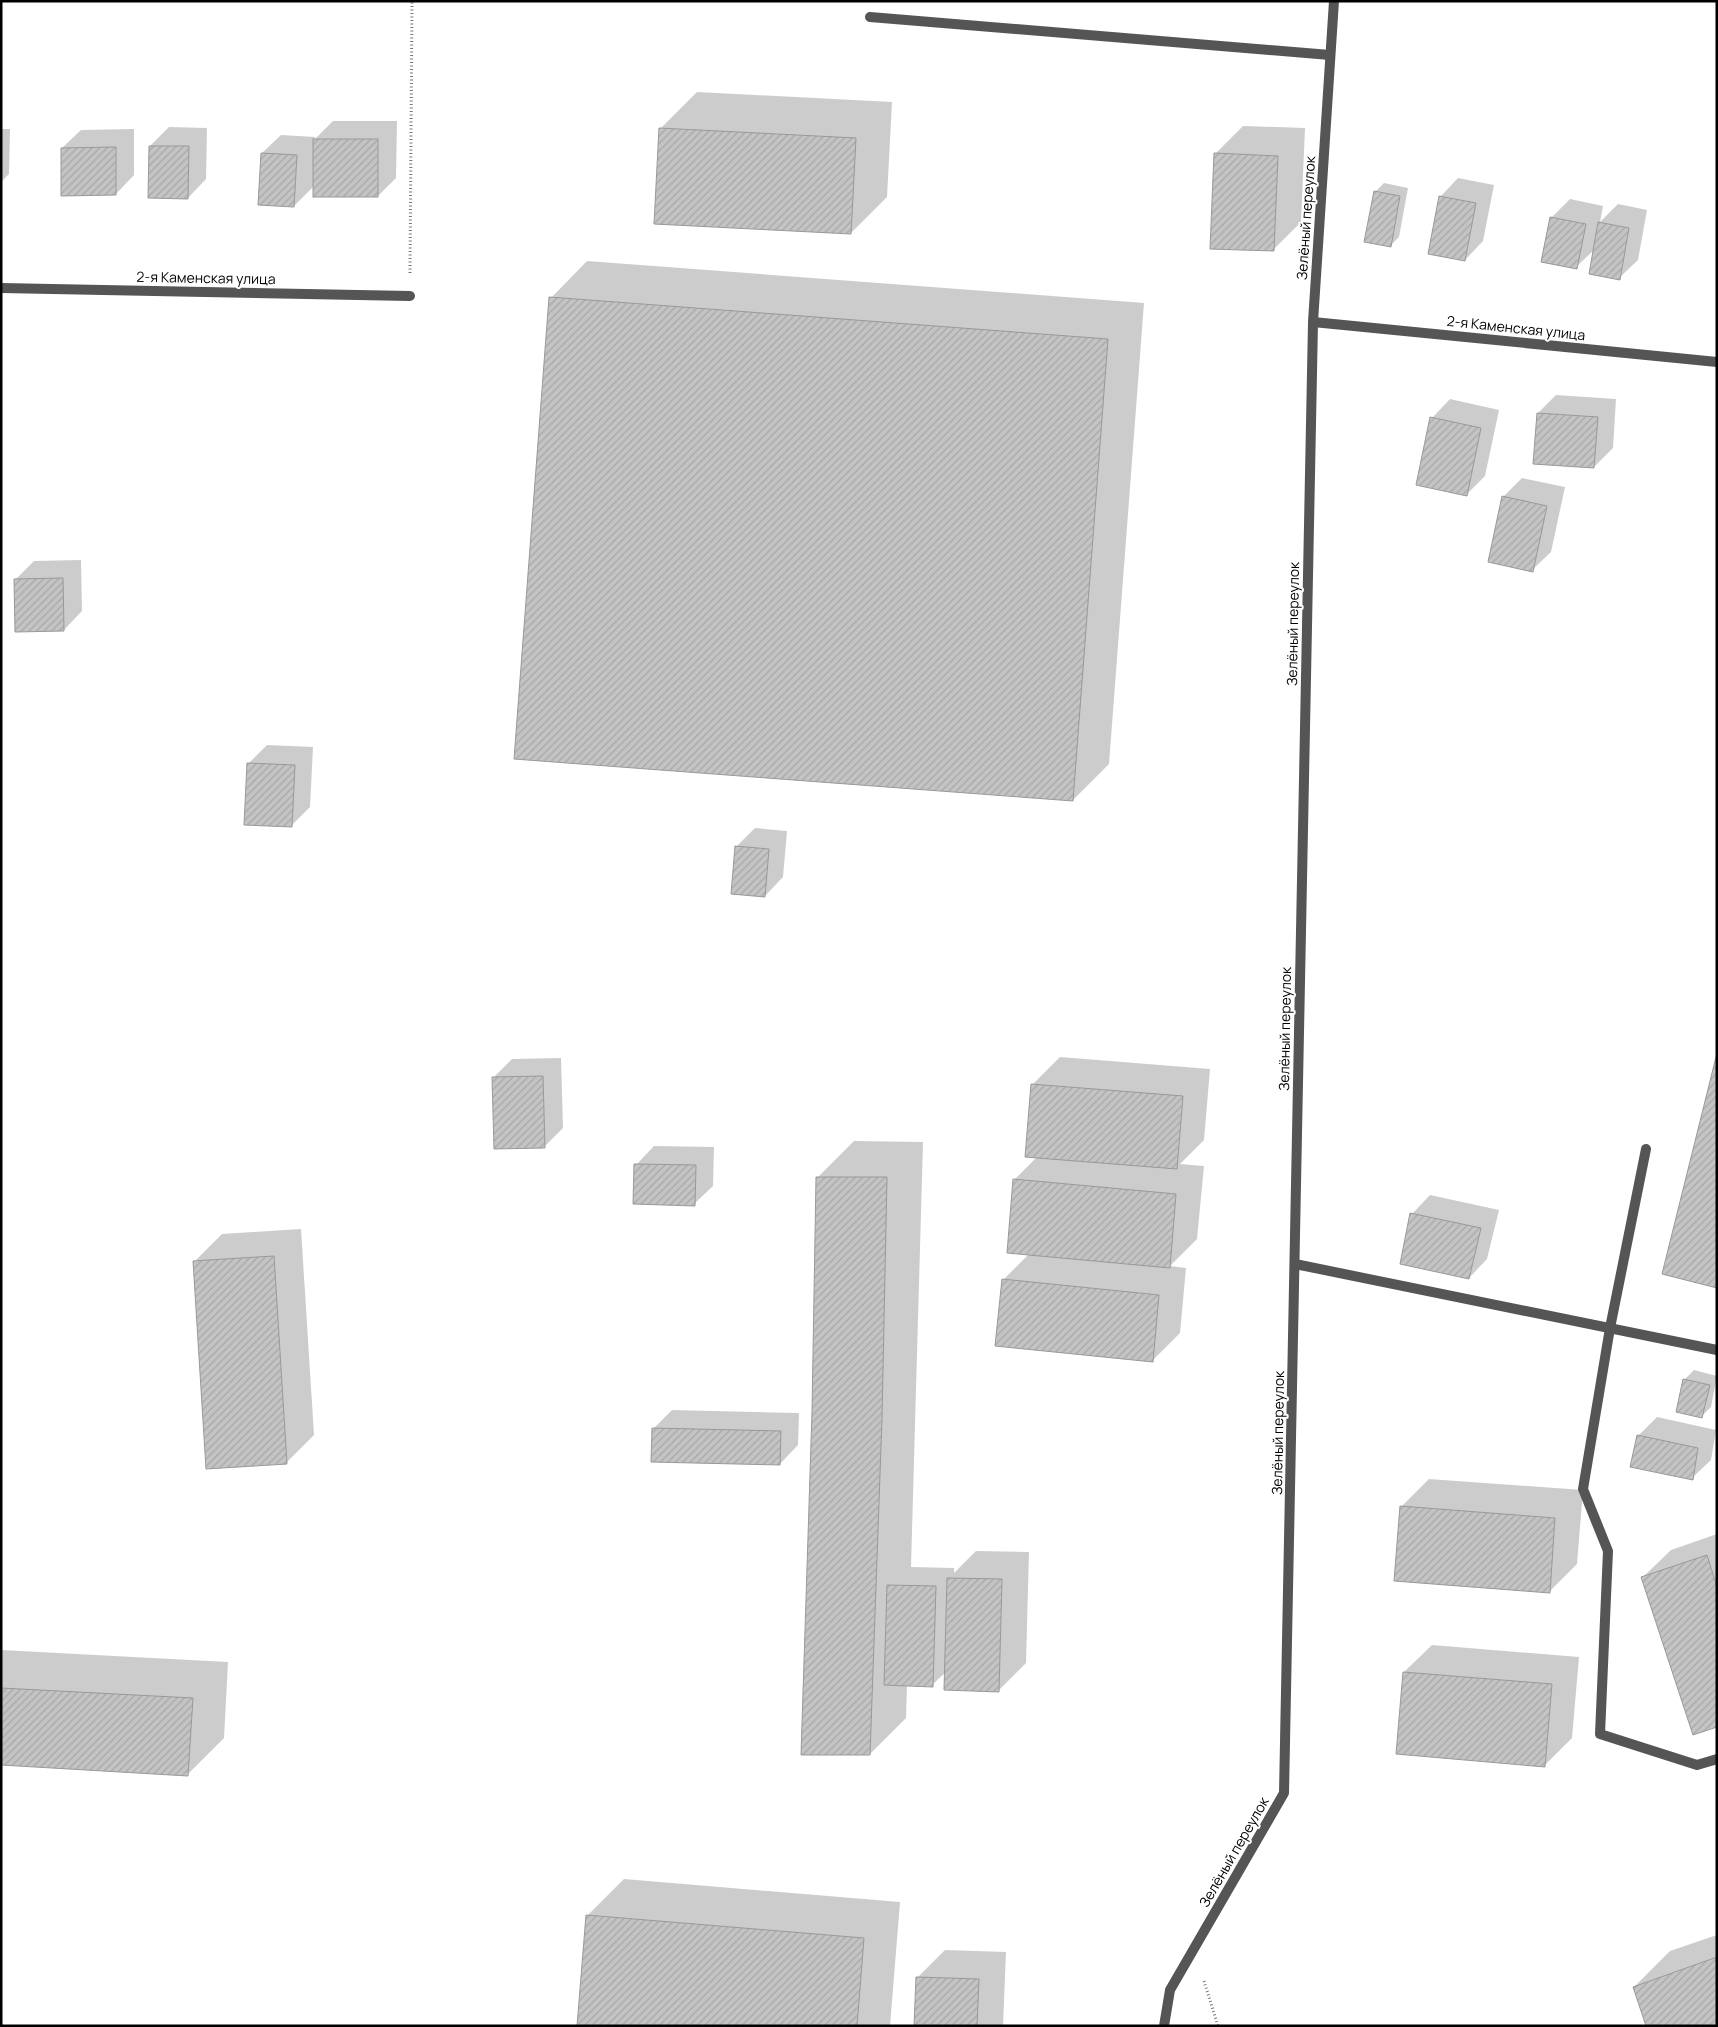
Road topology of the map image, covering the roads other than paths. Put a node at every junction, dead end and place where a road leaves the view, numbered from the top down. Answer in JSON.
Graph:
{"nodes":[{"id":1,"x":1334,"y":1,"type":"edge"},
{"id":2,"x":870,"y":17,"type":"dead end"},
{"id":3,"x":1330,"y":55,"type":"junction"},
{"id":4,"x":1,"y":288,"type":"edge"},
{"id":5,"x":410,"y":296,"type":"road end"},
{"id":6,"x":1313,"y":322,"type":"junction"},
{"id":7,"x":1717,"y":362,"type":"edge"},
{"id":8,"x":1646,"y":1149,"type":"dead end"},
{"id":9,"x":1295,"y":1264,"type":"junction"},
{"id":10,"x":1610,"y":1328,"type":"junction"},
{"id":11,"x":1717,"y":1350,"type":"edge"},
{"id":12,"x":1717,"y":1759,"type":"edge"},
{"id":13,"x":1164,"y":2026,"type":"edge"}],
"edges":[{"from":1,"to":3,"type":"street","name":"Зелёный переулок"},
{"from":2,"to":3,"type":"street"},
{"from":3,"to":6,"type":"street","name":"Зелёный переулок"},
{"from":4,"to":5,"type":"street","name":"2-я Каменская улица"},
{"from":6,"to":7,"type":"street","name":"2-я Каменская улица"},
{"from":6,"to":9,"type":"street","name":"Зелёный переулок"},
{"from":8,"to":10,"type":"street"},
{"from":9,"to":10,"type":"street"},
{"from":9,"to":13,"type":"street","name":"Зелёный переулок"},
{"from":10,"to":11,"type":"street"},
{"from":10,"to":12,"type":"street"}]}
